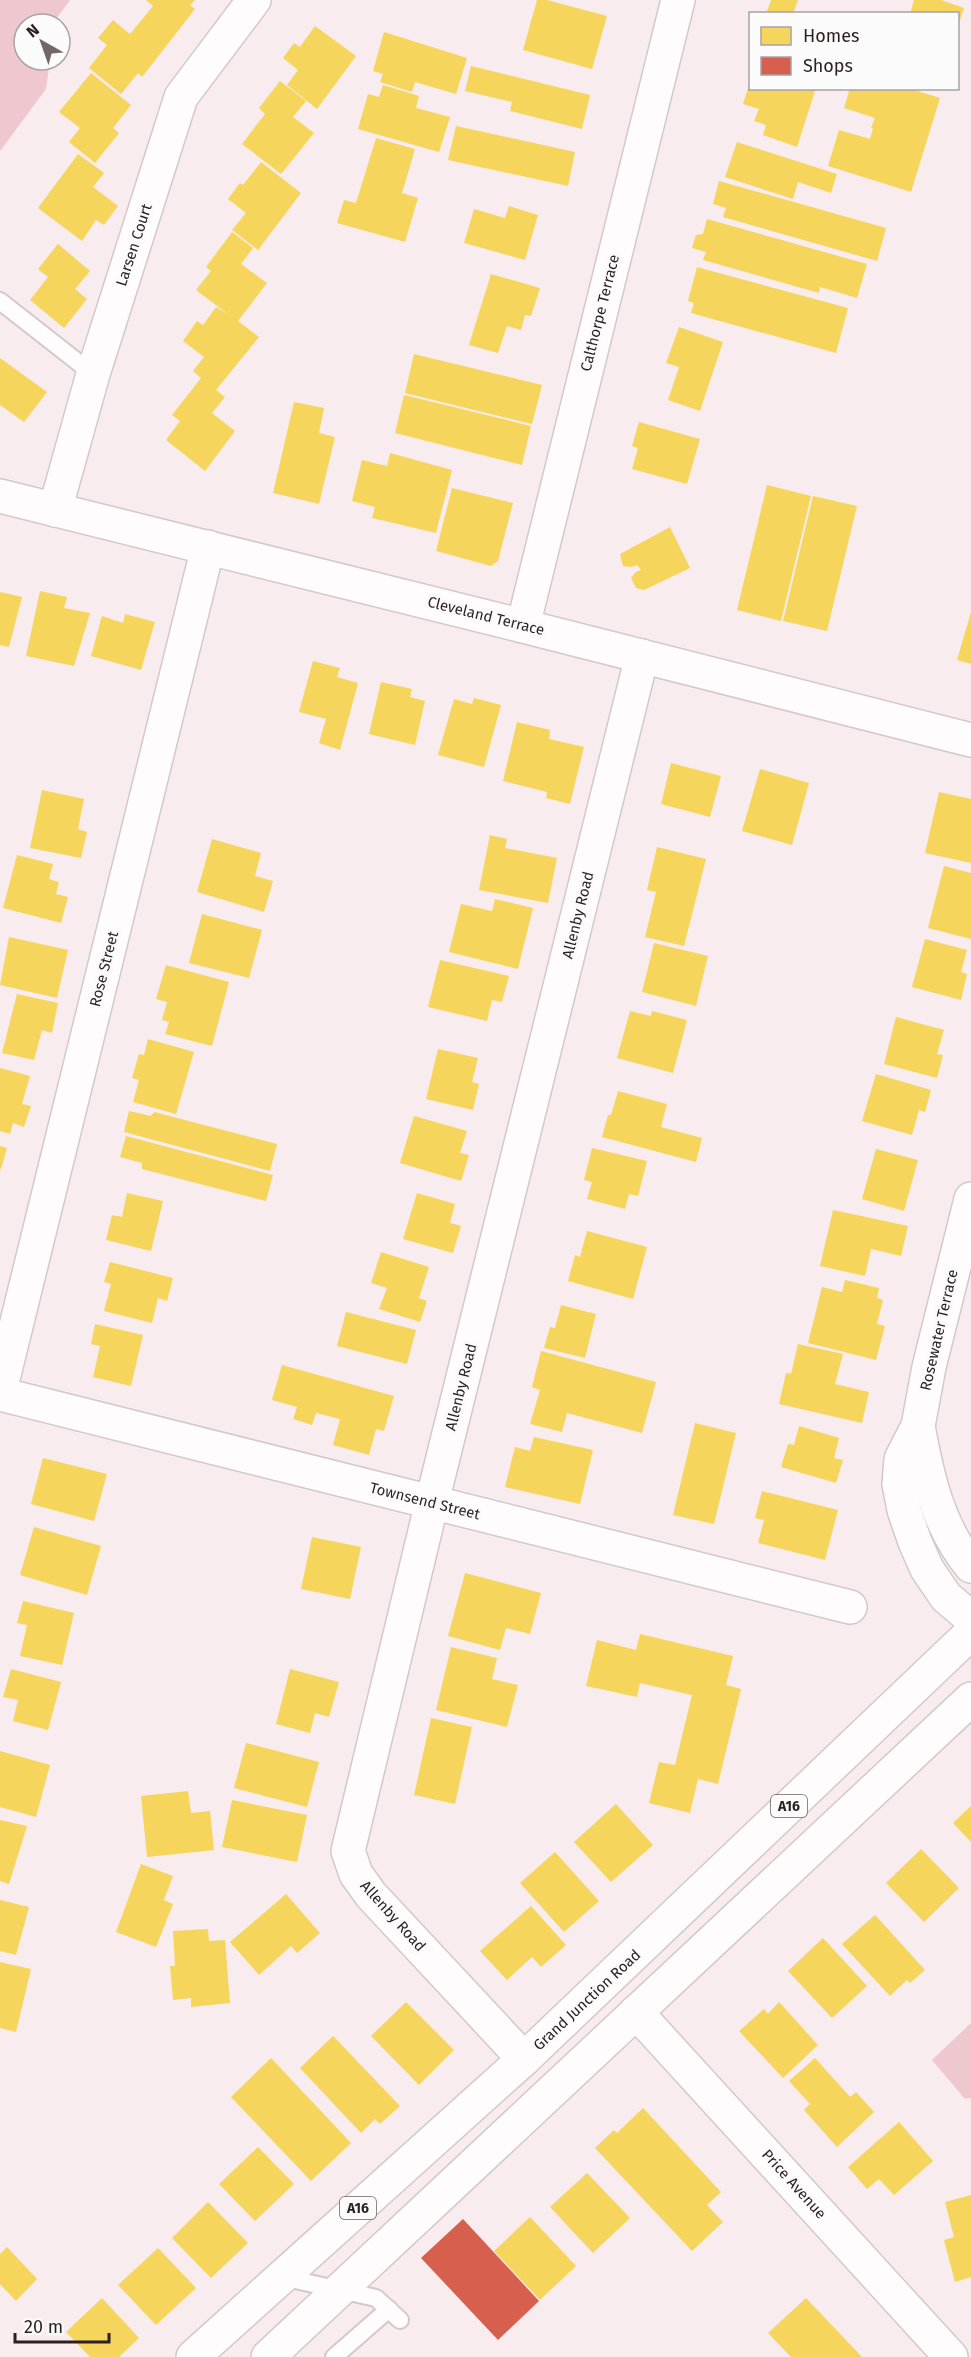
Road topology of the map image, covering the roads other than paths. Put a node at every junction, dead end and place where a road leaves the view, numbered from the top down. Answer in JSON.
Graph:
{"nodes":[{"id":1,"x":254,"y":0,"type":"edge"},
{"id":2,"x":678,"y":0,"type":"edge"},
{"id":3,"x":0,"y":301,"type":"edge"},
{"id":4,"x":93,"y":374,"type":"junction"},
{"id":5,"x":0,"y":496,"type":"edge"},
{"id":6,"x":55,"y":510,"type":"junction"},
{"id":7,"x":208,"y":547,"type":"junction"},
{"id":8,"x":523,"y":626,"type":"junction"},
{"id":9,"x":642,"y":656,"type":"junction"},
{"id":10,"x":971,"y":740,"type":"edge"},
{"id":11,"x":971,"y":1199,"type":"edge"},
{"id":12,"x":0,"y":1393,"type":"edge"},
{"id":13,"x":918,"y":1426,"type":"junction"},
{"id":14,"x":432,"y":1502,"type":"junction"},
{"id":15,"x":971,"y":1566,"type":"edge"},
{"id":16,"x":850,"y":1608,"type":"dead end"},
{"id":17,"x":971,"y":1618,"type":"edge"},
{"id":18,"x":971,"y":1633,"type":"edge"},
{"id":19,"x":971,"y":1699,"type":"edge"},
{"id":20,"x":608,"y":1980,"type":"junction"},
{"id":21,"x":636,"y":2012,"type":"junction"},
{"id":22,"x":524,"y":2059,"type":"junction"},
{"id":23,"x":552,"y":2090,"type":"junction"},
{"id":24,"x":281,"y":2277,"type":"junction"},
{"id":25,"x":342,"y":2289,"type":"junction"},
{"id":26,"x":193,"y":2357,"type":"edge"},
{"id":27,"x":268,"y":2357,"type":"edge"},
{"id":28,"x":334,"y":2357,"type":"edge"},
{"id":29,"x":951,"y":2357,"type":"edge"}],
"edges":[{"from":1,"to":4,"type":"main road","name":"Larsen Court"},
{"from":2,"to":8,"type":"main road","name":"Calthorpe Terrace"},
{"from":3,"to":4,"type":"lane"},
{"from":4,"to":6,"type":"main road","name":"Larsen Court"},
{"from":5,"to":6,"type":"main road","name":"Cleveland Terrace"},
{"from":6,"to":7,"type":"main road","name":"Cleveland Terrace"},
{"from":7,"to":8,"type":"main road","name":"Cleveland Terrace"},
{"from":7,"to":12,"type":"main road","name":"Rose Street"},
{"from":8,"to":9,"type":"main road","name":"Cleveland Terrace"},
{"from":9,"to":10,"type":"main road","name":"Cleveland Terrace"},
{"from":9,"to":14,"type":"main road","name":"Allenby Road"},
{"from":11,"to":13,"type":"main road","name":"Rosewater Terrace"},
{"from":12,"to":14,"type":"main road","name":"Townsend Street"},
{"from":13,"to":15,"type":"main road","name":"Rosewater Terrace"},
{"from":13,"to":17,"type":"main road","name":"Rosewater Terrace"},
{"from":14,"to":16,"type":"main road","name":"Townsend Street"},
{"from":14,"to":22,"type":"main road","name":"Allenby Road"},
{"from":18,"to":20,"type":"main road","name":"Grand Junction Road","number":"A16"},
{"from":19,"to":21,"type":"main road"},
{"from":20,"to":21,"type":"main road","name":"Price Avenue"},
{"from":20,"to":22,"type":"main road","name":"Grand Junction Road","number":"A16"},
{"from":21,"to":23,"type":"main road"},
{"from":21,"to":29,"type":"main road","name":"Price Avenue"},
{"from":22,"to":23,"type":"main road","name":"Allenby Road"},
{"from":22,"to":24,"type":"main road","name":"Grand Junction Road","number":"A16"},
{"from":23,"to":25,"type":"main road"},
{"from":24,"to":25,"type":"lane"},
{"from":24,"to":26,"type":"main road","name":"Grand Junction Road","number":"A16"},
{"from":25,"to":27,"type":"main road"},
{"from":25,"to":28,"type":"lane"}]}
